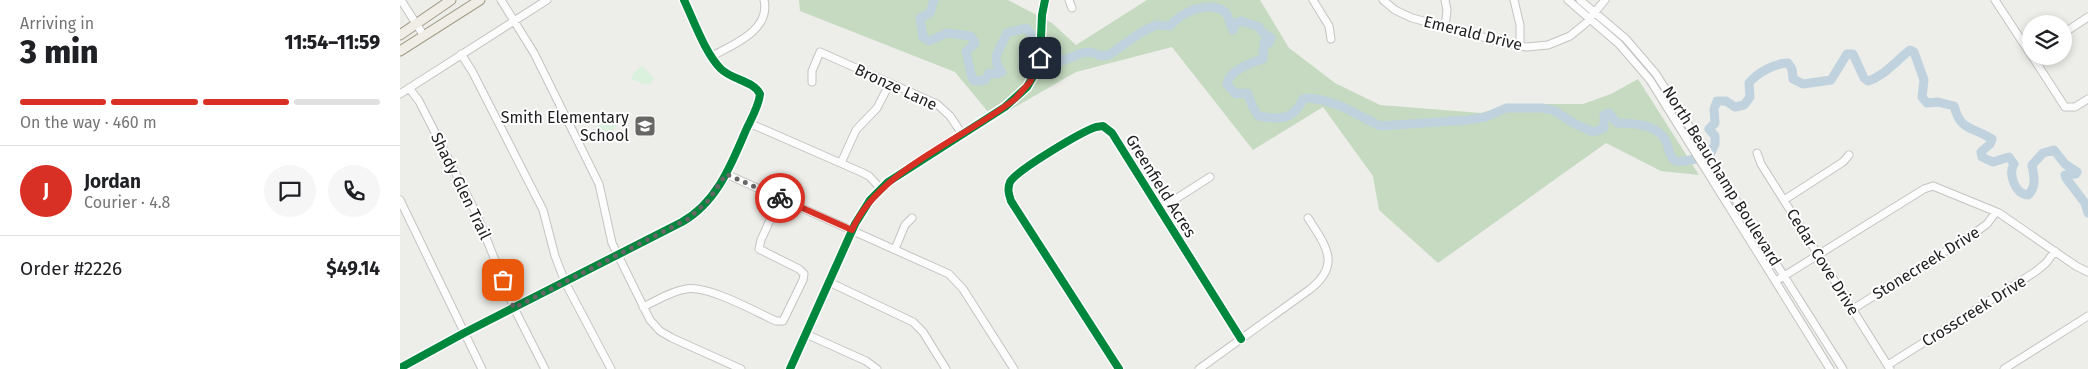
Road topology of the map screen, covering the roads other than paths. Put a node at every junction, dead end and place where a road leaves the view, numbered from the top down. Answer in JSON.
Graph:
{"nodes":[{"id":1,"x":401,"y":0,"type":"edge"},
{"id":2,"x":451,"y":0,"type":"edge"},
{"id":3,"x":480,"y":0,"type":"edge"},
{"id":4,"x":501,"y":0,"type":"edge"},
{"id":5,"x":547,"y":0,"type":"edge"},
{"id":6,"x":684,"y":0,"type":"edge"},
{"id":7,"x":764,"y":0,"type":"edge"},
{"id":8,"x":1046,"y":0,"type":"edge"},
{"id":9,"x":1069,"y":0,"type":"edge"},
{"id":10,"x":1313,"y":0,"type":"edge"},
{"id":11,"x":1382,"y":0,"type":"edge"},
{"id":12,"x":1445,"y":0,"type":"edge"},
{"id":13,"x":1514,"y":0,"type":"edge"},
{"id":14,"x":1568,"y":0,"type":"edge"},
{"id":15,"x":1580,"y":0,"type":"edge"},
{"id":16,"x":1605,"y":0,"type":"edge"},
{"id":17,"x":1995,"y":0,"type":"edge"},
{"id":18,"x":1072,"y":8,"type":"dead end"},
{"id":19,"x":1592,"y":16,"type":"junction"},
{"id":20,"x":2088,"y":17,"type":"edge"},
{"id":21,"x":514,"y":21,"type":"junction"},
{"id":22,"x":416,"y":24,"type":"junction"},
{"id":23,"x":1445,"y":27,"type":"junction"},
{"id":24,"x":2072,"y":28,"type":"edge"},
{"id":25,"x":400,"y":35,"type":"edge"},
{"id":26,"x":424,"y":36,"type":"junction"},
{"id":27,"x":1331,"y":39,"type":"dead end"},
{"id":28,"x":2022,"y":41,"type":"edge"},
{"id":29,"x":1520,"y":46,"type":"junction"},
{"id":30,"x":400,"y":51,"type":"edge"},
{"id":31,"x":461,"y":54,"type":"junction"},
{"id":32,"x":712,"y":56,"type":"junction"},
{"id":33,"x":2038,"y":65,"type":"edge"},
{"id":34,"x":812,"y":82,"type":"dead end"},
{"id":35,"x":890,"y":83,"type":"junction"},
{"id":36,"x":409,"y":88,"type":"junction"},
{"id":37,"x":400,"y":94,"type":"edge"},
{"id":38,"x":2088,"y":99,"type":"edge"},
{"id":39,"x":749,"y":123,"type":"junction"},
{"id":40,"x":962,"y":134,"type":"junction"},
{"id":41,"x":1757,"y":153,"type":"dead end"},
{"id":42,"x":1849,"y":155,"type":"dead end"},
{"id":43,"x":841,"y":163,"type":"junction"},
{"id":44,"x":726,"y":174,"type":"junction"},
{"id":45,"x":1210,"y":177,"type":"dead end"},
{"id":46,"x":881,"y":189,"type":"junction"},
{"id":47,"x":780,"y":198,"type":"junction"},
{"id":48,"x":400,"y":200,"type":"edge"},
{"id":49,"x":1784,"y":200,"type":"junction"},
{"id":50,"x":1160,"y":209,"type":"junction"},
{"id":51,"x":1996,"y":212,"type":"junction"},
{"id":52,"x":912,"y":218,"type":"dead end"},
{"id":53,"x":1308,"y":218,"type":"dead end"},
{"id":54,"x":852,"y":230,"type":"junction"},
{"id":55,"x":895,"y":249,"type":"junction"},
{"id":56,"x":2055,"y":251,"type":"junction"},
{"id":57,"x":1818,"y":255,"type":"junction"},
{"id":58,"x":617,"y":256,"type":"junction"},
{"id":59,"x":2088,"y":272,"type":"edge"},
{"id":60,"x":1784,"y":276,"type":"junction"},
{"id":61,"x":1776,"y":281,"type":"junction"},
{"id":62,"x":565,"y":282,"type":"junction"},
{"id":63,"x":829,"y":282,"type":"junction"},
{"id":64,"x":643,"y":307,"type":"junction"},
{"id":65,"x":514,"y":308,"type":"junction"},
{"id":66,"x":1853,"y":309,"type":"junction"},
{"id":67,"x":2088,"y":316,"type":"edge"},
{"id":68,"x":464,"y":333,"type":"junction"},
{"id":69,"x":806,"y":334,"type":"junction"},
{"id":70,"x":1241,"y":339,"type":"junction"},
{"id":71,"x":1889,"y":367,"type":"edge"},
{"id":72,"x":400,"y":368,"type":"edge"},
{"id":73,"x":482,"y":369,"type":"edge"},
{"id":74,"x":545,"y":369,"type":"edge"},
{"id":75,"x":611,"y":369,"type":"edge"},
{"id":76,"x":741,"y":369,"type":"edge"},
{"id":77,"x":790,"y":369,"type":"edge"},
{"id":78,"x":877,"y":369,"type":"edge"},
{"id":79,"x":946,"y":369,"type":"edge"},
{"id":80,"x":1014,"y":369,"type":"edge"},
{"id":81,"x":1119,"y":369,"type":"edge"},
{"id":82,"x":1199,"y":369,"type":"edge"},
{"id":83,"x":1830,"y":369,"type":"edge"},
{"id":84,"x":1843,"y":369,"type":"edge"},
{"id":85,"x":2004,"y":369,"type":"edge"}],
"edges":[{"from":1,"to":22,"type":"street"},
{"from":2,"to":22,"type":"main road"},
{"from":3,"to":26,"type":"main road"},
{"from":4,"to":21,"type":"street"},
{"from":5,"to":21,"type":"street"},
{"from":6,"to":32,"type":"street"},
{"from":7,"to":32,"type":"street"},
{"from":8,"to":40,"type":"street"},
{"from":9,"to":18,"type":"street"},
{"from":10,"to":27,"type":"street"},
{"from":11,"to":23,"type":"street","name":"Emerald Drive"},
{"from":12,"to":23,"type":"street"},
{"from":13,"to":29,"type":"street"},
{"from":14,"to":19,"type":"street","name":"North Beauchamp Boulevard"},
{"from":15,"to":19,"type":"street","name":"North Beauchamp Boulevard"},
{"from":16,"to":19,"type":"street","name":"Emerald Drive"},
{"from":17,"to":28,"type":"street"},
{"from":19,"to":29,"type":"street","name":"Emerald Drive"},
{"from":19,"to":60,"type":"street","name":"North Beauchamp Boulevard"},
{"from":19,"to":61,"type":"street","name":"North Beauchamp Boulevard"},
{"from":20,"to":24,"type":"street"},
{"from":21,"to":31,"type":"street"},
{"from":21,"to":58,"type":"street"},
{"from":22,"to":25,"type":"main road"},
{"from":22,"to":26,"type":"street"},
{"from":23,"to":29,"type":"street","name":"Emerald Drive"},
{"from":26,"to":30,"type":"main road"},
{"from":31,"to":36,"type":"street"},
{"from":31,"to":62,"type":"street"},
{"from":32,"to":39,"type":"street"},
{"from":33,"to":38,"type":"street"},
{"from":34,"to":35,"type":"street","name":"Bronze Lane"},
{"from":35,"to":40,"type":"street","name":"Bronze Lane"},
{"from":35,"to":43,"type":"street"},
{"from":36,"to":37,"type":"street"},
{"from":36,"to":65,"type":"street","name":"Shady Glen Trail"},
{"from":39,"to":43,"type":"street"},
{"from":39,"to":44,"type":"street"},
{"from":40,"to":46,"type":"street"},
{"from":41,"to":49,"type":"street","name":"Cedar Cove Drive"},
{"from":42,"to":49,"type":"street"},
{"from":43,"to":46,"type":"street"},
{"from":44,"to":47,"type":"street"},
{"from":44,"to":58,"type":"street"},
{"from":45,"to":50,"type":"street","name":"Greenfield Acres"},
{"from":46,"to":54,"type":"street"},
{"from":47,"to":54,"type":"street"},
{"from":47,"to":64,"type":"street"},
{"from":48,"to":68,"type":"street"},
{"from":49,"to":57,"type":"street","name":"Cedar Cove Drive"},
{"from":50,"to":70,"type":"street","name":"Greenfield Acres"},
{"from":50,"to":81,"type":"street","name":"Greenfield Acres"},
{"from":51,"to":56,"type":"street"},
{"from":51,"to":57,"type":"street"},
{"from":51,"to":66,"type":"street","name":"Stonecreek Drive"},
{"from":52,"to":55,"type":"street"},
{"from":53,"to":70,"type":"street"},
{"from":54,"to":55,"type":"street"},
{"from":54,"to":63,"type":"street"},
{"from":55,"to":80,"type":"street"},
{"from":56,"to":59,"type":"street"},
{"from":56,"to":71,"type":"street","name":"Crosscreek Drive"},
{"from":57,"to":60,"type":"street"},
{"from":57,"to":66,"type":"street","name":"Cedar Cove Drive"},
{"from":58,"to":62,"type":"street"},
{"from":58,"to":64,"type":"street"},
{"from":60,"to":61,"type":"street"},
{"from":60,"to":84,"type":"street","name":"North Beauchamp Boulevard"},
{"from":61,"to":83,"type":"street","name":"North Beauchamp Boulevard"},
{"from":62,"to":65,"type":"street"},
{"from":62,"to":75,"type":"street"},
{"from":63,"to":69,"type":"street"},
{"from":63,"to":79,"type":"street"},
{"from":64,"to":76,"type":"street"},
{"from":65,"to":68,"type":"street"},
{"from":65,"to":74,"type":"street","name":"Shady Glen Trail"},
{"from":66,"to":71,"type":"street","name":"Cedar Cove Drive"},
{"from":67,"to":85,"type":"street"},
{"from":68,"to":72,"type":"street"},
{"from":68,"to":73,"type":"street"},
{"from":69,"to":77,"type":"street"},
{"from":69,"to":78,"type":"street"},
{"from":70,"to":82,"type":"street"}]}
